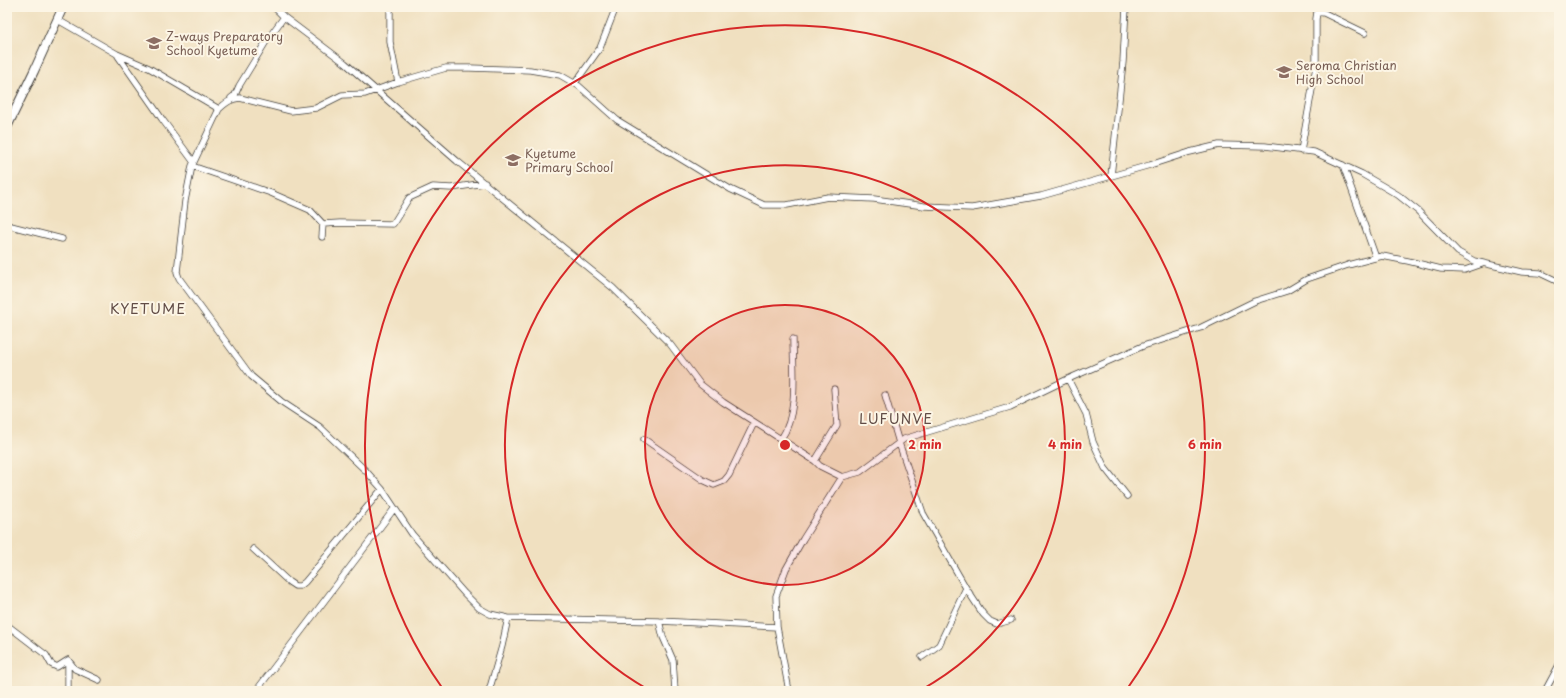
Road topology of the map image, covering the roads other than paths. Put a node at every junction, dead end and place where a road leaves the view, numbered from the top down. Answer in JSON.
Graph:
{"nodes":[{"id":1,"x":63,"y":7,"type":"edge"},
{"id":2,"x":274,"y":7,"type":"edge"},
{"id":3,"x":390,"y":7,"type":"edge"},
{"id":4,"x":616,"y":7,"type":"edge"},
{"id":5,"x":1126,"y":7,"type":"edge"},
{"id":6,"x":1317,"y":10,"type":"edge"},
{"id":7,"x":284,"y":17,"type":"junction"},
{"id":8,"x":58,"y":20,"type":"junction"},
{"id":9,"x":1365,"y":33,"type":"dead end"},
{"id":10,"x":117,"y":54,"type":"junction"},
{"id":11,"x":398,"y":82,"type":"junction"},
{"id":12,"x":574,"y":84,"type":"junction"},
{"id":13,"x":377,"y":91,"type":"junction"},
{"id":14,"x":228,"y":101,"type":"junction"},
{"id":15,"x":219,"y":109,"type":"junction"},
{"id":16,"x":7,"y":127,"type":"edge"},
{"id":17,"x":1301,"y":151,"type":"junction"},
{"id":18,"x":192,"y":164,"type":"junction"},
{"id":19,"x":1343,"y":165,"type":"junction"},
{"id":20,"x":1111,"y":176,"type":"junction"},
{"id":21,"x":485,"y":183,"type":"junction"},
{"id":22,"x":323,"y":224,"type":"junction"},
{"id":23,"x":7,"y":226,"type":"edge"},
{"id":24,"x":322,"y":237,"type":"dead end"},
{"id":25,"x":62,"y":239,"type":"dead end"},
{"id":26,"x":1376,"y":258,"type":"junction"},
{"id":27,"x":1482,"y":264,"type":"junction"},
{"id":28,"x":1559,"y":282,"type":"edge"},
{"id":29,"x":793,"y":339,"type":"dead end"},
{"id":30,"x":1068,"y":379,"type":"junction"},
{"id":31,"x":834,"y":389,"type":"dead end"},
{"id":32,"x":885,"y":395,"type":"dead end"},
{"id":33,"x":754,"y":423,"type":"junction"},
{"id":34,"x":644,"y":439,"type":"dead end"},
{"id":35,"x":780,"y":439,"type":"junction"},
{"id":36,"x":899,"y":443,"type":"junction"},
{"id":37,"x":815,"y":461,"type":"junction"},
{"id":38,"x":842,"y":478,"type":"junction"},
{"id":39,"x":382,"y":489,"type":"junction"},
{"id":40,"x":1127,"y":496,"type":"dead end"},
{"id":41,"x":394,"y":509,"type":"junction"},
{"id":42,"x":253,"y":549,"type":"dead end"},
{"id":43,"x":966,"y":588,"type":"junction"},
{"id":44,"x":508,"y":618,"type":"junction"},
{"id":45,"x":1011,"y":620,"type":"dead end"},
{"id":46,"x":659,"y":621,"type":"junction"},
{"id":47,"x":7,"y":625,"type":"edge"},
{"id":48,"x":777,"y":627,"type":"junction"},
{"id":49,"x":922,"y":657,"type":"dead end"},
{"id":50,"x":68,"y":660,"type":"junction"},
{"id":51,"x":1559,"y":665,"type":"edge"},
{"id":52,"x":99,"y":680,"type":"dead end"},
{"id":53,"x":68,"y":691,"type":"edge"},
{"id":54,"x":256,"y":691,"type":"edge"},
{"id":55,"x":489,"y":691,"type":"edge"},
{"id":56,"x":675,"y":691,"type":"edge"},
{"id":57,"x":789,"y":691,"type":"edge"},
{"id":58,"x":1545,"y":691,"type":"edge"}],
"edges":[{"from":1,"to":8,"type":"main road"},
{"from":2,"to":7,"type":"street"},
{"from":3,"to":11,"type":"street"},
{"from":4,"to":12,"type":"street"},
{"from":5,"to":20,"type":"street"},
{"from":6,"to":9,"type":"street"},
{"from":6,"to":17,"type":"street"},
{"from":7,"to":13,"type":"street"},
{"from":7,"to":14,"type":"street"},
{"from":8,"to":10,"type":"street"},
{"from":8,"to":16,"type":"main road"},
{"from":10,"to":15,"type":"street"},
{"from":10,"to":18,"type":"street"},
{"from":11,"to":12,"type":"street"},
{"from":11,"to":13,"type":"street"},
{"from":12,"to":20,"type":"street"},
{"from":13,"to":14,"type":"street"},
{"from":13,"to":21,"type":"street"},
{"from":14,"to":15,"type":"street"},
{"from":15,"to":18,"type":"street"},
{"from":17,"to":19,"type":"street"},
{"from":17,"to":20,"type":"street"},
{"from":18,"to":22,"type":"street"},
{"from":18,"to":39,"type":"street"},
{"from":19,"to":26,"type":"street"},
{"from":19,"to":27,"type":"street"},
{"from":21,"to":22,"type":"street"},
{"from":21,"to":33,"type":"street"},
{"from":22,"to":24,"type":"street"},
{"from":23,"to":25,"type":"street"},
{"from":26,"to":27,"type":"street"},
{"from":26,"to":30,"type":"street"},
{"from":27,"to":28,"type":"street"},
{"from":29,"to":35,"type":"street"},
{"from":30,"to":36,"type":"street"},
{"from":30,"to":40,"type":"street"},
{"from":31,"to":37,"type":"street"},
{"from":32,"to":36,"type":"street"},
{"from":33,"to":34,"type":"street"},
{"from":33,"to":35,"type":"street"},
{"from":35,"to":37,"type":"street"},
{"from":36,"to":38,"type":"street"},
{"from":36,"to":43,"type":"street"},
{"from":37,"to":38,"type":"street"},
{"from":38,"to":48,"type":"street"},
{"from":39,"to":41,"type":"street"},
{"from":39,"to":42,"type":"street"},
{"from":41,"to":44,"type":"street"},
{"from":41,"to":54,"type":"street"},
{"from":43,"to":45,"type":"street"},
{"from":43,"to":49,"type":"street"},
{"from":44,"to":46,"type":"street"},
{"from":44,"to":55,"type":"street"},
{"from":46,"to":48,"type":"street"},
{"from":46,"to":56,"type":"street"},
{"from":47,"to":50,"type":"street"},
{"from":48,"to":57,"type":"street"},
{"from":50,"to":52,"type":"street"},
{"from":50,"to":53,"type":"street"},
{"from":51,"to":58,"type":"street"}]}
